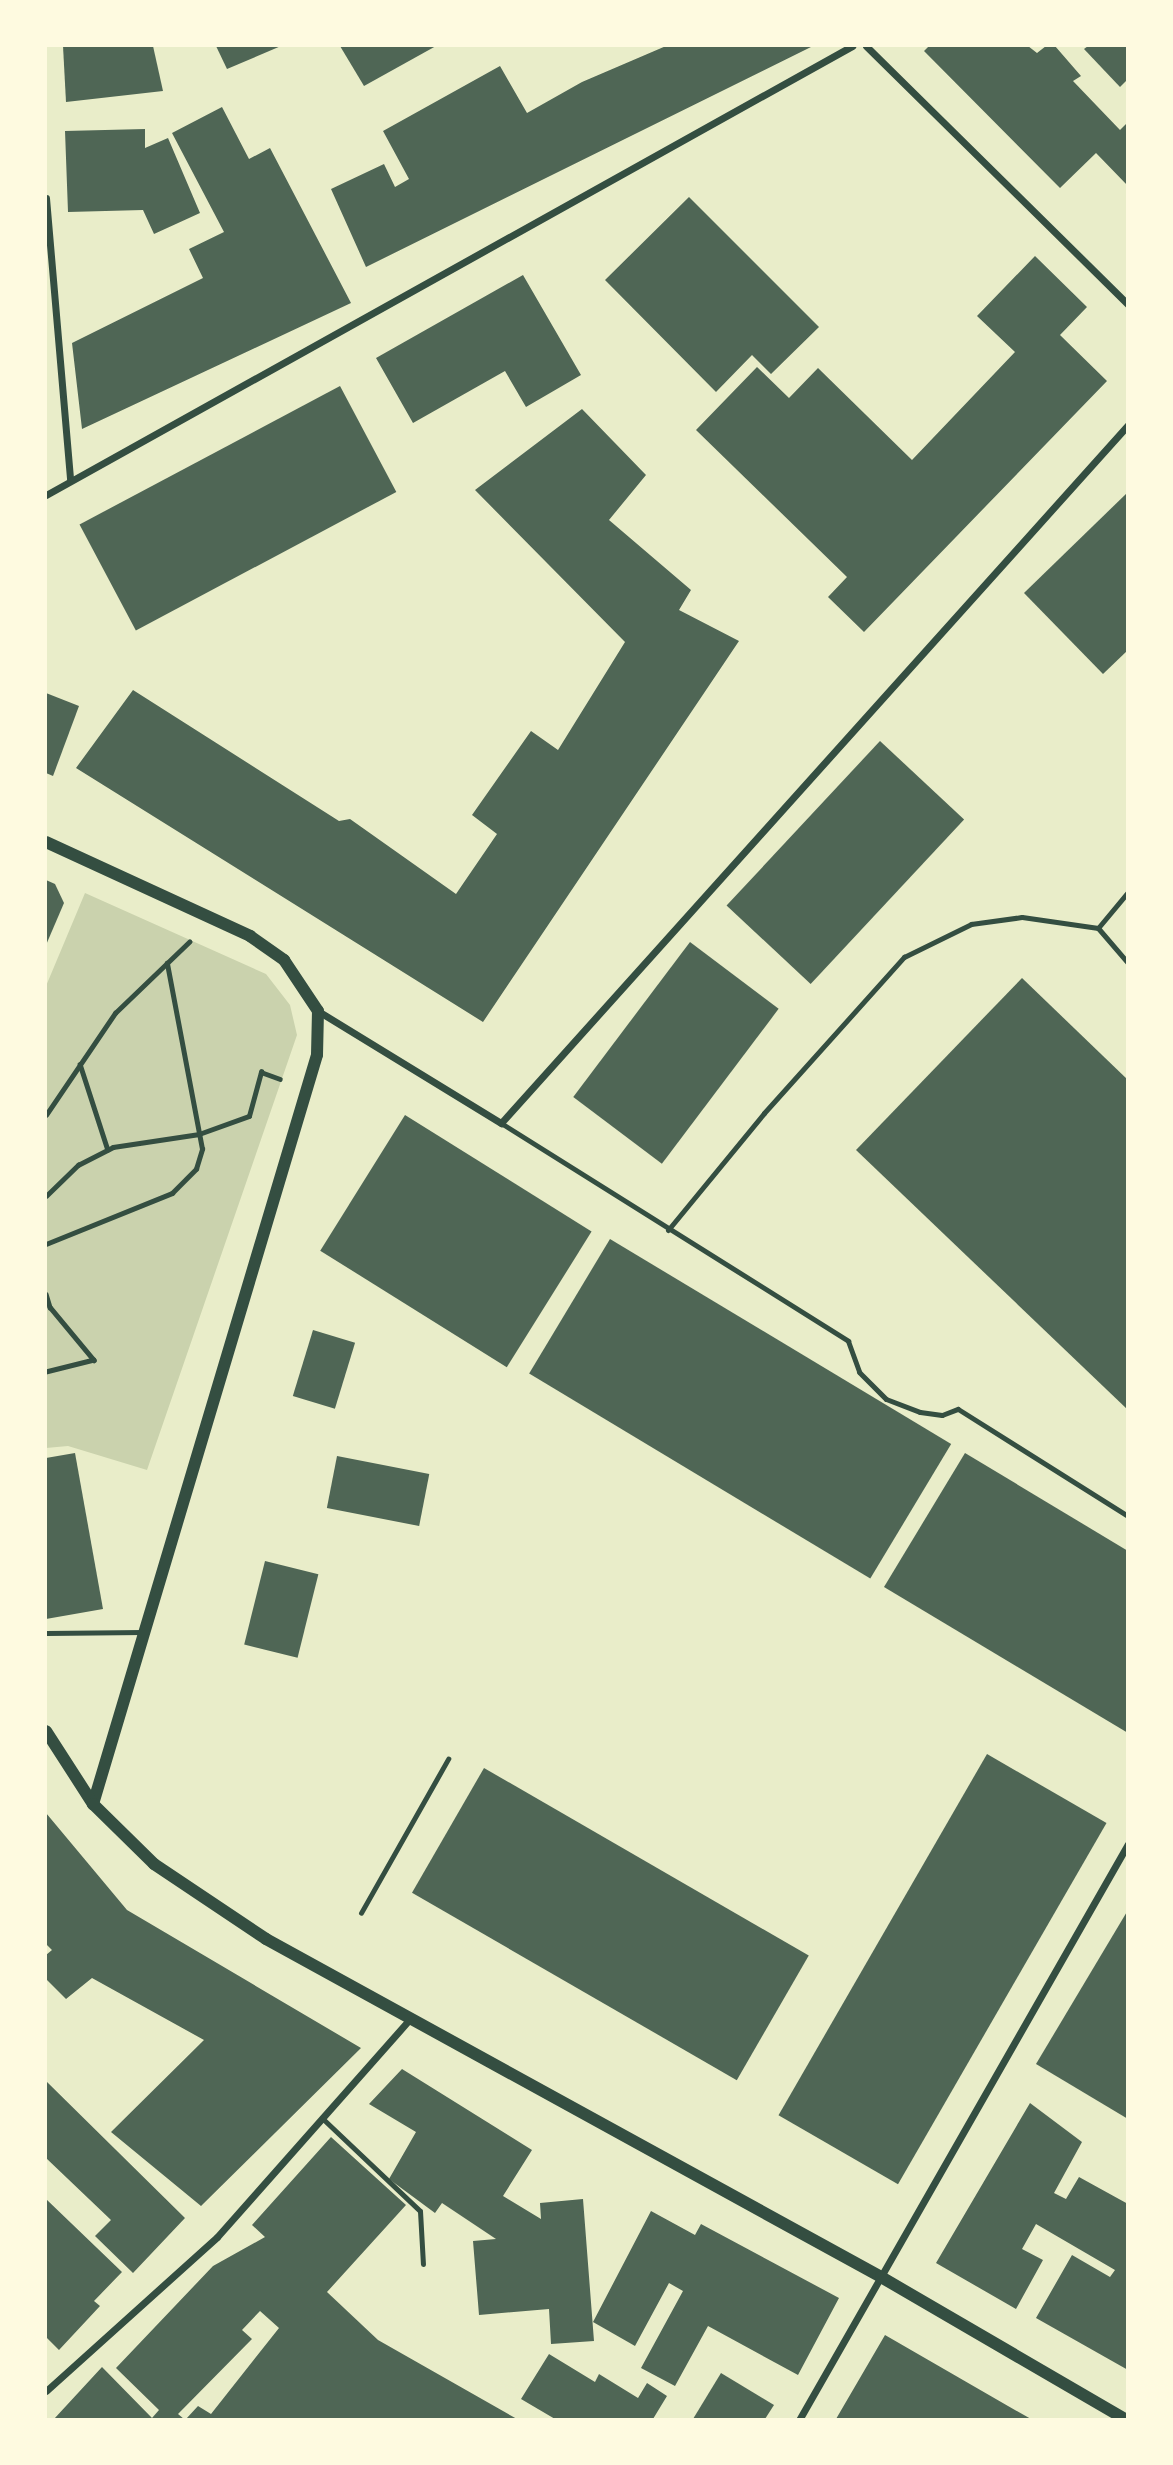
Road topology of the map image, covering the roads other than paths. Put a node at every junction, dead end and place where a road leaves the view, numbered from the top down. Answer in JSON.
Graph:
{"nodes":[{"id":1,"x":852,"y":46,"type":"edge"},
{"id":2,"x":866,"y":46,"type":"edge"},
{"id":3,"x":46,"y":198,"type":"edge"},
{"id":4,"x":1128,"y":304,"type":"edge"},
{"id":5,"x":1128,"y":425,"type":"edge"},
{"id":6,"x":70,"y":480,"type":"junction"},
{"id":7,"x":46,"y":495,"type":"edge"},
{"id":8,"x":46,"y":842,"type":"edge"},
{"id":9,"x":1128,"y":892,"type":"edge"},
{"id":10,"x":1098,"y":928,"type":"junction"},
{"id":11,"x":1128,"y":963,"type":"edge"},
{"id":12,"x":318,"y":1011,"type":"junction"},
{"id":13,"x":501,"y":1123,"type":"junction"},
{"id":14,"x":668,"y":1230,"type":"junction"},
{"id":15,"x":1128,"y":1516,"type":"edge"},
{"id":16,"x":146,"y":1632,"type":"junction"},
{"id":17,"x":46,"y":1633,"type":"edge"},
{"id":18,"x":46,"y":1731,"type":"edge"},
{"id":19,"x":93,"y":1804,"type":"junction"},
{"id":20,"x":1128,"y":1844,"type":"edge"},
{"id":21,"x":408,"y":2021,"type":"junction"},
{"id":22,"x":322,"y":2118,"type":"junction"},
{"id":23,"x":423,"y":2264,"type":"dead end"},
{"id":24,"x":881,"y":2277,"type":"junction"},
{"id":25,"x":47,"y":2386,"type":"edge"},
{"id":26,"x":799,"y":2420,"type":"edge"},
{"id":27,"x":1128,"y":2420,"type":"edge"}],
"edges":[{"from":1,"to":6,"type":"street"},
{"from":2,"to":4,"type":"street"},
{"from":3,"to":6,"type":"street"},
{"from":5,"to":13,"type":"street"},
{"from":6,"to":7,"type":"street"},
{"from":8,"to":12,"type":"street"},
{"from":9,"to":10,"type":"lane"},
{"from":10,"to":11,"type":"lane"},
{"from":10,"to":14,"type":"lane"},
{"from":12,"to":13,"type":"street"},
{"from":12,"to":16,"type":"street"},
{"from":13,"to":14,"type":"lane"},
{"from":14,"to":15,"type":"lane"},
{"from":16,"to":17,"type":"lane"},
{"from":16,"to":19,"type":"street"},
{"from":18,"to":19,"type":"street"},
{"from":19,"to":21,"type":"street"},
{"from":20,"to":24,"type":"street"},
{"from":21,"to":22,"type":"street"},
{"from":21,"to":24,"type":"street"},
{"from":22,"to":23,"type":"lane"},
{"from":22,"to":25,"type":"street"},
{"from":24,"to":26,"type":"street"},
{"from":24,"to":27,"type":"street"}]}
